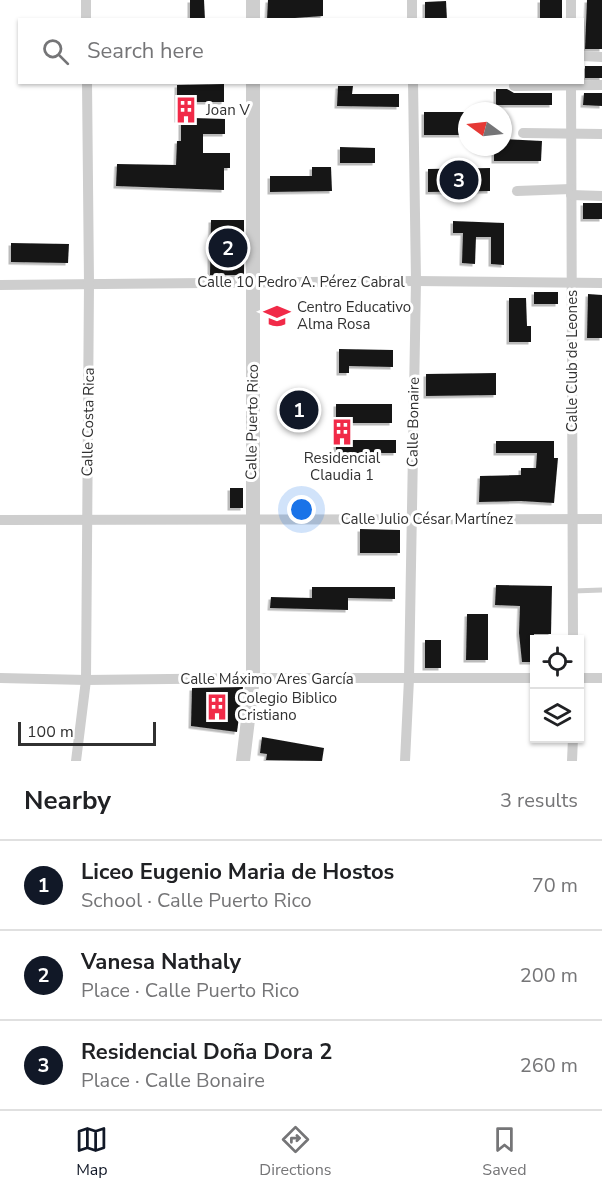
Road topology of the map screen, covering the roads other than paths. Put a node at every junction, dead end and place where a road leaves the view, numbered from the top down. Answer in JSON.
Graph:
{"nodes":[{"id":1,"x":86,"y":0,"type":"edge"},
{"id":2,"x":253,"y":0,"type":"edge"},
{"id":3,"x":412,"y":0,"type":"edge"},
{"id":4,"x":571,"y":0,"type":"edge"},
{"id":5,"x":86,"y":18,"type":"edge"},
{"id":6,"x":253,"y":18,"type":"edge"},
{"id":7,"x":412,"y":18,"type":"edge"},
{"id":8,"x":571,"y":18,"type":"edge"},
{"id":9,"x":584,"y":56,"type":"edge"},
{"id":10,"x":602,"y":57,"type":"edge"},
{"id":11,"x":87,"y":84,"type":"edge"},
{"id":12,"x":254,"y":84,"type":"edge"},
{"id":13,"x":413,"y":84,"type":"edge"},
{"id":14,"x":552,"y":84,"type":"edge"},
{"id":15,"x":571,"y":84,"type":"edge"},
{"id":16,"x":584,"y":84,"type":"edge"},
{"id":17,"x":602,"y":85,"type":"edge"},
{"id":18,"x":514,"y":86,"type":"dead end"},
{"id":19,"x":523,"y":133,"type":"dead end"},
{"id":20,"x":571,"y":134,"type":"junction"},
{"id":21,"x":602,"y":134,"type":"edge"},
{"id":22,"x":517,"y":191,"type":"dead end"},
{"id":23,"x":571,"y":192,"type":"junction"},
{"id":24,"x":602,"y":196,"type":"edge"},
{"id":25,"x":416,"y":280,"type":"junction"},
{"id":26,"x":254,"y":282,"type":"junction"},
{"id":27,"x":89,"y":283,"type":"junction"},
{"id":28,"x":571,"y":283,"type":"junction"},
{"id":29,"x":602,"y":283,"type":"edge"},
{"id":30,"x":0,"y":285,"type":"edge"},
{"id":31,"x":411,"y":518,"type":"junction"},
{"id":32,"x":87,"y":519,"type":"junction"},
{"id":33,"x":252,"y":519,"type":"junction"},
{"id":34,"x":573,"y":519,"type":"junction"},
{"id":35,"x":602,"y":519,"type":"edge"},
{"id":36,"x":0,"y":520,"type":"edge"},
{"id":37,"x":602,"y":590,"type":"edge"},
{"id":38,"x":573,"y":591,"type":"junction"},
{"id":39,"x":573,"y":635,"type":"edge"},
{"id":40,"x":0,"y":678,"type":"edge"},
{"id":41,"x":253,"y":678,"type":"junction"},
{"id":42,"x":530,"y":678,"type":"edge"},
{"id":43,"x":584,"y":678,"type":"edge"},
{"id":44,"x":602,"y":678,"type":"edge"},
{"id":45,"x":409,"y":679,"type":"junction"},
{"id":46,"x":86,"y":680,"type":"junction"},
{"id":47,"x":573,"y":743,"type":"edge"},
{"id":48,"x":76,"y":761,"type":"edge"},
{"id":49,"x":243,"y":761,"type":"edge"},
{"id":50,"x":405,"y":761,"type":"edge"},
{"id":51,"x":572,"y":761,"type":"edge"}],
"edges":[{"from":1,"to":5,"type":"street"},
{"from":2,"to":6,"type":"street"},
{"from":3,"to":7,"type":"street"},
{"from":4,"to":8,"type":"street"},
{"from":9,"to":10,"type":"street"},
{"from":11,"to":27,"type":"street","name":"Calle Costa Rica"},
{"from":12,"to":26,"type":"street","name":"Calle Puerto Rico"},
{"from":13,"to":25,"type":"street","name":"Calle Bonaire"},
{"from":14,"to":18,"type":"street"},
{"from":15,"to":20,"type":"street","name":"Calle Club de Leones"},
{"from":16,"to":17,"type":"street"},
{"from":19,"to":20,"type":"street"},
{"from":20,"to":21,"type":"street"},
{"from":20,"to":23,"type":"street","name":"Calle Club de Leones"},
{"from":22,"to":23,"type":"street"},
{"from":23,"to":24,"type":"street"},
{"from":23,"to":28,"type":"street","name":"Calle Club de Leones"},
{"from":25,"to":26,"type":"street","name":"Calle 10 Pedro A. Pérez Cabral"},
{"from":25,"to":28,"type":"street","name":"Calle 10 Pedro A. Pérez Cabral"},
{"from":25,"to":31,"type":"street","name":"Calle Bonaire"},
{"from":26,"to":27,"type":"street","name":"Calle 10 Pedro A. Pérez Cabral"},
{"from":26,"to":33,"type":"street","name":"Calle Puerto Rico"},
{"from":27,"to":30,"type":"street","name":"Calle 10 Pedro A. Pérez Cabral"},
{"from":27,"to":32,"type":"street","name":"Calle Costa Rica"},
{"from":28,"to":29,"type":"street","name":"Calle 10 Pedro A. Pérez Cabral"},
{"from":28,"to":34,"type":"street","name":"Calle Club de Leones"},
{"from":31,"to":33,"type":"street","name":"Calle Julio César Martínez"},
{"from":31,"to":34,"type":"street","name":"Calle Julio César Martínez"},
{"from":31,"to":45,"type":"street","name":"Calle Bonaire"},
{"from":32,"to":33,"type":"street","name":"Calle Julio César Martínez"},
{"from":32,"to":36,"type":"street","name":"Calle Julio César Martínez"},
{"from":32,"to":46,"type":"street","name":"Calle Costa Rica"},
{"from":33,"to":41,"type":"street","name":"Calle Puerto Rico"},
{"from":34,"to":35,"type":"street","name":"Calle Julio César Martínez"},
{"from":34,"to":38,"type":"street","name":"Calle Club de Leones"},
{"from":37,"to":38,"type":"lane"},
{"from":38,"to":39,"type":"street","name":"Calle Club de Leones"},
{"from":40,"to":46,"type":"street","name":"Calle Máximo Ares García"},
{"from":41,"to":45,"type":"street","name":"Calle Máximo Ares García"},
{"from":41,"to":46,"type":"street","name":"Calle Máximo Ares García"},
{"from":41,"to":49,"type":"street","name":"Calle Puerto Rico"},
{"from":42,"to":45,"type":"street","name":"Calle Máximo Ares García"},
{"from":43,"to":44,"type":"street"},
{"from":45,"to":50,"type":"street","name":"Calle Bonaire"},
{"from":46,"to":48,"type":"street","name":"Calle Costa Rica"},
{"from":47,"to":51,"type":"street"}]}
